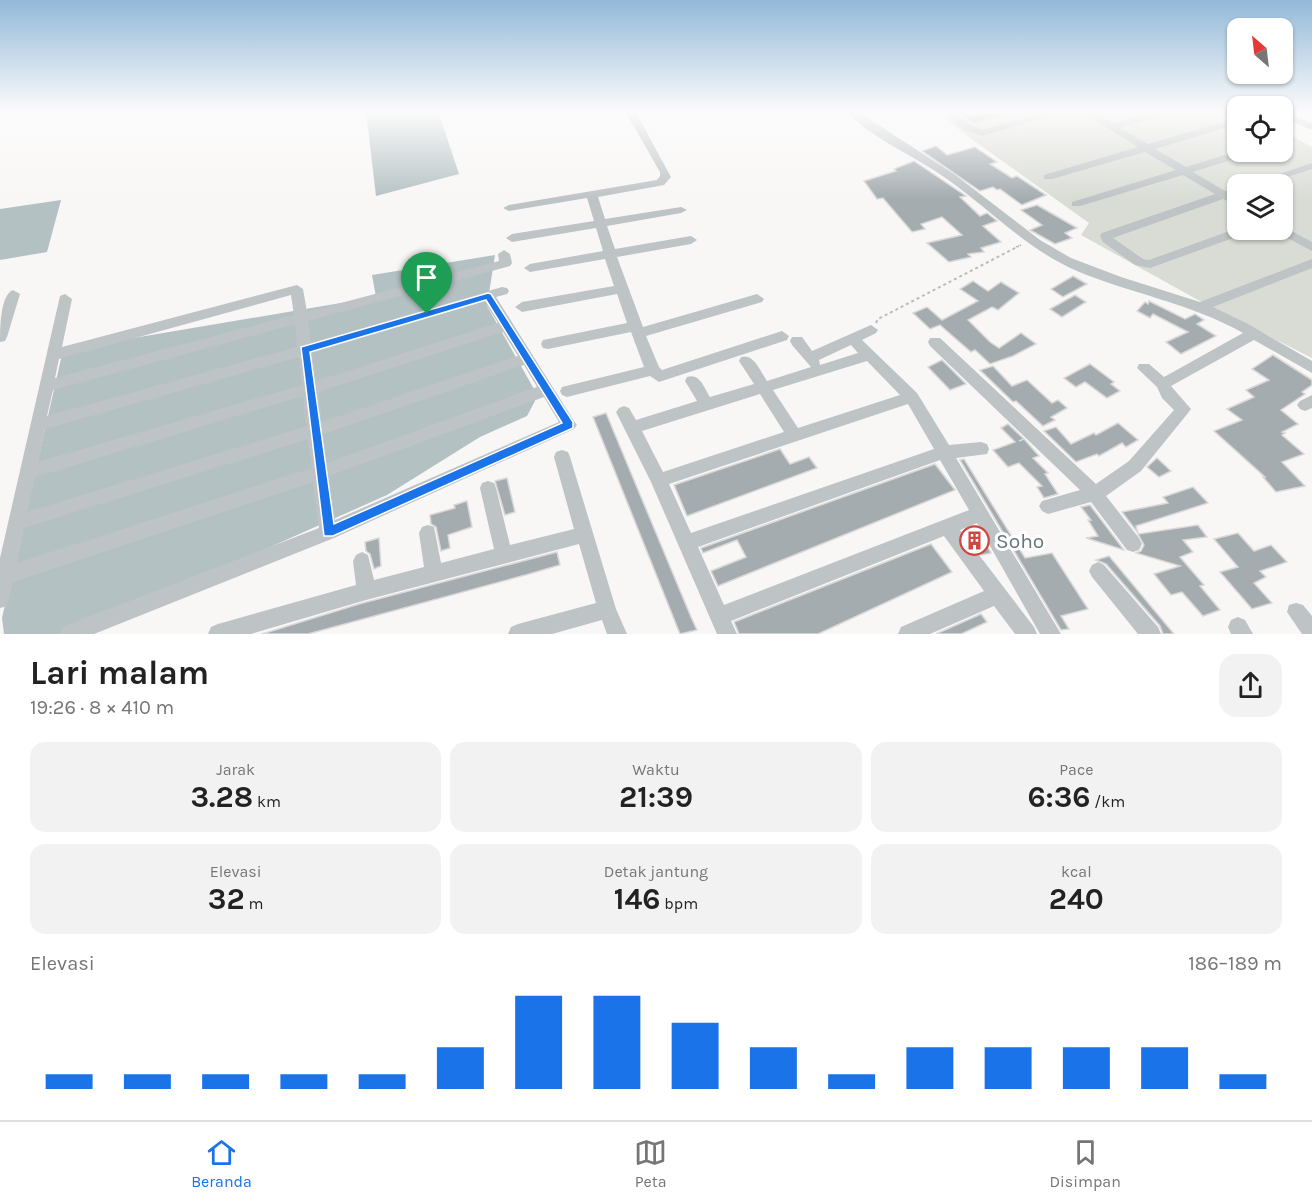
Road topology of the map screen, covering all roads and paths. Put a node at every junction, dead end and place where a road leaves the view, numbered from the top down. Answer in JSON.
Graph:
{"nodes":[{"id":1,"x":646,"y":141,"type":"edge"},
{"id":2,"x":894,"y":141,"type":"edge"},
{"id":3,"x":1134,"y":141,"type":"edge"},
{"id":4,"x":1168,"y":141,"type":"edge"},
{"id":5,"x":1145,"y":147,"type":"junction"},
{"id":6,"x":1227,"y":158,"type":"edge"},
{"id":7,"x":1312,"y":166,"type":"edge"},
{"id":8,"x":1184,"y":170,"type":"junction"},
{"id":9,"x":1287,"y":174,"type":"edge"},
{"id":10,"x":1048,"y":177,"type":"dead end"},
{"id":11,"x":1227,"y":194,"type":"edge"},
{"id":12,"x":591,"y":195,"type":"junction"},
{"id":13,"x":1224,"y":195,"type":"junction"},
{"id":14,"x":1227,"y":197,"type":"edge"},
{"id":15,"x":1076,"y":204,"type":"dead end"},
{"id":16,"x":509,"y":208,"type":"dead end"},
{"id":17,"x":681,"y":210,"type":"dead end"},
{"id":18,"x":601,"y":224,"type":"junction"},
{"id":19,"x":1227,"y":236,"type":"edge"},
{"id":20,"x":1293,"y":236,"type":"edge"},
{"id":21,"x":512,"y":238,"type":"dead end"},
{"id":22,"x":691,"y":240,"type":"dead end"},
{"id":23,"x":1030,"y":240,"type":"junction"},
{"id":24,"x":1312,"y":247,"type":"edge"},
{"id":25,"x":504,"y":254,"type":"dead end"},
{"id":26,"x":610,"y":255,"type":"junction"},
{"id":27,"x":1312,"y":263,"type":"edge"},
{"id":28,"x":530,"y":268,"type":"dead end"},
{"id":29,"x":621,"y":289,"type":"junction"},
{"id":30,"x":13,"y":294,"type":"dead end"},
{"id":31,"x":65,"y":299,"type":"dead end"},
{"id":32,"x":757,"y":299,"type":"dead end"},
{"id":33,"x":522,"y":307,"type":"dead end"},
{"id":34,"x":1201,"y":307,"type":"junction"},
{"id":35,"x":4,"y":310,"type":"edge"},
{"id":36,"x":302,"y":317,"type":"junction"},
{"id":37,"x":506,"y":326,"type":"junction"},
{"id":38,"x":637,"y":330,"type":"junction"},
{"id":39,"x":871,"y":330,"type":"joint"},
{"id":40,"x":1253,"y":334,"type":"junction"},
{"id":41,"x":0,"y":336,"type":"edge"},
{"id":42,"x":782,"y":336,"type":"dead end"},
{"id":43,"x":854,"y":340,"type":"junction"},
{"id":44,"x":797,"y":341,"type":"dead end"},
{"id":45,"x":935,"y":342,"type":"dead end"},
{"id":46,"x":548,"y":344,"type":"dead end"},
{"id":47,"x":305,"y":350,"type":"junction"},
{"id":48,"x":53,"y":355,"type":"junction"},
{"id":49,"x":869,"y":356,"type":"junction"},
{"id":50,"x":527,"y":358,"type":"junction"},
{"id":51,"x":810,"y":358,"type":"junction"},
{"id":52,"x":746,"y":361,"type":"dead end"},
{"id":53,"x":1144,"y":368,"type":"dead end"},
{"id":54,"x":1312,"y":368,"type":"edge"},
{"id":55,"x":653,"y":370,"type":"junction"},
{"id":56,"x":820,"y":371,"type":"junction"},
{"id":57,"x":692,"y":381,"type":"dead end"},
{"id":58,"x":1162,"y":384,"type":"junction"},
{"id":59,"x":46,"y":386,"type":"junction"},
{"id":60,"x":310,"y":388,"type":"junction"},
{"id":61,"x":765,"y":388,"type":"junction"},
{"id":62,"x":546,"y":390,"type":"junction"},
{"id":63,"x":567,"y":391,"type":"dead end"},
{"id":64,"x":912,"y":397,"type":"junction"},
{"id":65,"x":706,"y":403,"type":"junction"},
{"id":66,"x":624,"y":412,"type":"dead end"},
{"id":67,"x":38,"y":425,"type":"junction"},
{"id":68,"x":633,"y":428,"type":"junction"},
{"id":69,"x":316,"y":430,"type":"junction"},
{"id":70,"x":795,"y":436,"type":"junction"},
{"id":71,"x":981,"y":449,"type":"dead end"},
{"id":72,"x":944,"y":452,"type":"junction"},
{"id":73,"x":562,"y":457,"type":"dead end"},
{"id":74,"x":27,"y":472,"type":"junction"},
{"id":75,"x":322,"y":472,"type":"junction"},
{"id":76,"x":659,"y":480,"type":"junction"},
{"id":77,"x":488,"y":488,"type":"dead end"},
{"id":78,"x":1095,"y":494,"type":"junction"},
{"id":79,"x":1048,"y":506,"type":"dead end"},
{"id":80,"x":980,"y":514,"type":"junction"},
{"id":81,"x":16,"y":523,"type":"junction"},
{"id":82,"x":947,"y":527,"type":"junction"},
{"id":83,"x":328,"y":532,"type":"junction"},
{"id":84,"x":428,"y":532,"type":"dead end"},
{"id":85,"x":585,"y":534,"type":"junction"},
{"id":86,"x":686,"y":543,"type":"junction"},
{"id":87,"x":1133,"y":544,"type":"dead end"},
{"id":88,"x":504,"y":555,"type":"junction"},
{"id":89,"x":362,"y":561,"type":"dead end"},
{"id":90,"x":1098,"y":571,"type":"dead end"},
{"id":91,"x":434,"y":573,"type":"junction"},
{"id":92,"x":5,"y":576,"type":"junction"},
{"id":93,"x":366,"y":591,"type":"junction"},
{"id":94,"x":997,"y":595,"type":"junction"},
{"id":95,"x":0,"y":599,"type":"edge"},
{"id":96,"x":607,"y":609,"type":"junction"},
{"id":97,"x":1296,"y":612,"type":"dead end"},
{"id":98,"x":720,"y":616,"type":"junction"},
{"id":99,"x":1312,"y":631,"type":"edge"},
{"id":100,"x":1148,"y":633,"type":"edge"},
{"id":101,"x":70,"y":634,"type":"edge"},
{"id":102,"x":218,"y":634,"type":"edge"},
{"id":103,"x":518,"y":634,"type":"edge"},
{"id":104,"x":617,"y":634,"type":"edge"},
{"id":105,"x":727,"y":634,"type":"edge"},
{"id":106,"x":908,"y":634,"type":"edge"},
{"id":107,"x":1027,"y":634,"type":"edge"},
{"id":108,"x":1051,"y":634,"type":"edge"}],
"edges":[{"from":1,"to":12,"type":"street"},
{"from":2,"to":23,"type":"street"},
{"from":3,"to":5,"type":"street"},
{"from":4,"to":5,"type":"street"},
{"from":5,"to":8,"type":"street"},
{"from":5,"to":10,"type":"street"},
{"from":6,"to":8,"type":"street"},
{"from":7,"to":9,"type":"street"},
{"from":8,"to":13,"type":"street"},
{"from":8,"to":15,"type":"street"},
{"from":11,"to":13,"type":"street"},
{"from":12,"to":16,"type":"street"},
{"from":12,"to":18,"type":"street"},
{"from":13,"to":14,"type":"street"},
{"from":13,"to":19,"type":"street"},
{"from":17,"to":18,"type":"street"},
{"from":18,"to":21,"type":"street"},
{"from":18,"to":26,"type":"street"},
{"from":20,"to":24,"type":"street"},
{"from":22,"to":26,"type":"street"},
{"from":23,"to":34,"type":"street"},
{"from":23,"to":39,"type":"path"},
{"from":25,"to":36,"type":"street"},
{"from":26,"to":28,"type":"street"},
{"from":26,"to":29,"type":"street"},
{"from":27,"to":34,"type":"street"},
{"from":29,"to":33,"type":"street"},
{"from":29,"to":38,"type":"street"},
{"from":30,"to":35,"type":"street"},
{"from":31,"to":48,"type":"street"},
{"from":32,"to":38,"type":"street"},
{"from":34,"to":40,"type":"street"},
{"from":35,"to":41,"type":"street"},
{"from":36,"to":47,"type":"street"},
{"from":36,"to":48,"type":"street"},
{"from":36,"to":59,"type":"street"},
{"from":37,"to":47,"type":"street"},
{"from":37,"to":50,"type":"street"},
{"from":37,"to":60,"type":"street"},
{"from":38,"to":46,"type":"street"},
{"from":38,"to":55,"type":"street"},
{"from":39,"to":43,"type":"street"},
{"from":40,"to":54,"type":"street"},
{"from":40,"to":58,"type":"street"},
{"from":42,"to":55,"type":"street"},
{"from":43,"to":49,"type":"street"},
{"from":43,"to":51,"type":"street"},
{"from":44,"to":51,"type":"street"},
{"from":45,"to":78,"type":"street"},
{"from":47,"to":60,"type":"street"},
{"from":47,"to":67,"type":"street"},
{"from":48,"to":59,"type":"street"},
{"from":49,"to":56,"type":"street"},
{"from":49,"to":64,"type":"street"},
{"from":50,"to":62,"type":"street"},
{"from":50,"to":69,"type":"street"},
{"from":51,"to":56,"type":"street"},
{"from":52,"to":61,"type":"street"},
{"from":53,"to":58,"type":"street"},
{"from":55,"to":63,"type":"street"},
{"from":56,"to":61,"type":"street"},
{"from":57,"to":65,"type":"street"},
{"from":58,"to":78,"type":"street"},
{"from":59,"to":67,"type":"street"},
{"from":60,"to":69,"type":"street"},
{"from":60,"to":74,"type":"street"},
{"from":61,"to":65,"type":"street"},
{"from":61,"to":70,"type":"street"},
{"from":62,"to":75,"type":"street"},
{"from":62,"to":83,"type":"street"},
{"from":64,"to":70,"type":"street"},
{"from":64,"to":72,"type":"street"},
{"from":65,"to":68,"type":"street"},
{"from":66,"to":68,"type":"street"},
{"from":67,"to":74,"type":"street"},
{"from":68,"to":76,"type":"street"},
{"from":69,"to":75,"type":"street"},
{"from":69,"to":81,"type":"street"},
{"from":70,"to":76,"type":"street"},
{"from":71,"to":72,"type":"street"},
{"from":72,"to":80,"type":"street"},
{"from":72,"to":86,"type":"street"},
{"from":73,"to":85,"type":"street"},
{"from":74,"to":81,"type":"street"},
{"from":75,"to":83,"type":"street"},
{"from":75,"to":92,"type":"street"},
{"from":76,"to":86,"type":"street"},
{"from":77,"to":88,"type":"street"},
{"from":78,"to":79,"type":"street"},
{"from":78,"to":87,"type":"street"},
{"from":80,"to":82,"type":"street"},
{"from":80,"to":108,"type":"street"},
{"from":81,"to":92,"type":"street"},
{"from":82,"to":94,"type":"street"},
{"from":82,"to":98,"type":"street"},
{"from":83,"to":101,"type":"street"},
{"from":84,"to":91,"type":"street"},
{"from":85,"to":88,"type":"street"},
{"from":85,"to":96,"type":"street"},
{"from":86,"to":98,"type":"street"},
{"from":88,"to":91,"type":"street"},
{"from":89,"to":93,"type":"street"},
{"from":90,"to":100,"type":"street"},
{"from":91,"to":93,"type":"street"},
{"from":92,"to":95,"type":"street"},
{"from":93,"to":102,"type":"street"},
{"from":94,"to":106,"type":"street"},
{"from":94,"to":107,"type":"street"},
{"from":96,"to":103,"type":"street"},
{"from":96,"to":104,"type":"street"},
{"from":97,"to":99,"type":"street"},
{"from":98,"to":105,"type":"street"}]}
